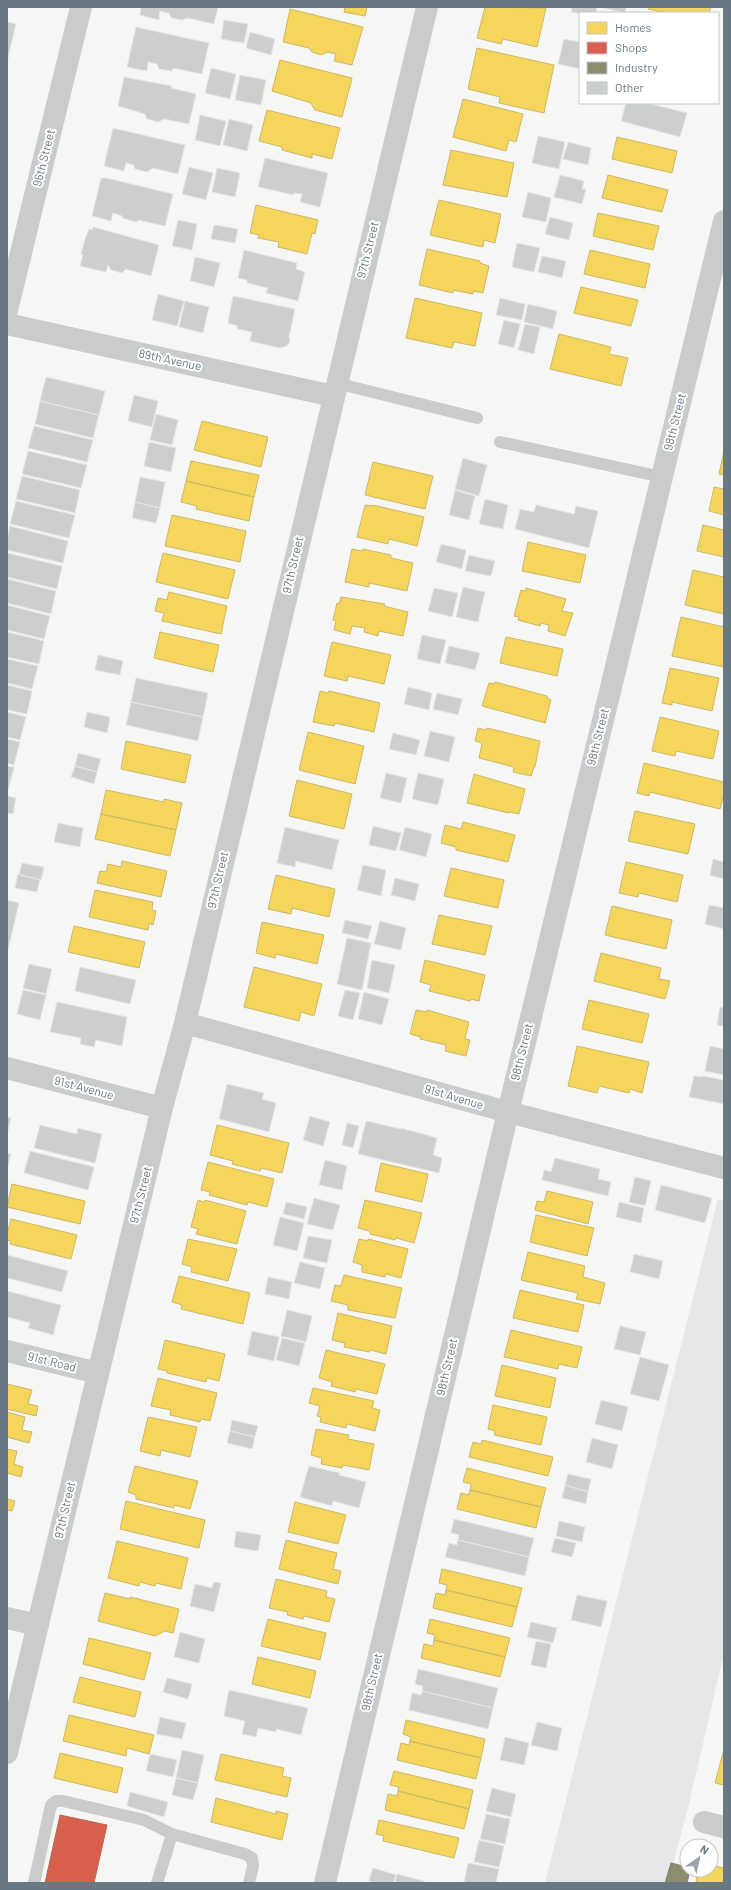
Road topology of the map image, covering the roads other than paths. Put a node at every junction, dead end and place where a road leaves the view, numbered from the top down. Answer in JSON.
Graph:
{"nodes":[{"id":1,"x":81,"y":7,"type":"edge"},
{"id":2,"x":427,"y":7,"type":"edge"},
{"id":3,"x":724,"y":221,"type":"edge"},
{"id":4,"x":7,"y":310,"type":"edge"},
{"id":5,"x":7,"y":324,"type":"edge"},
{"id":6,"x":334,"y":390,"type":"junction"},
{"id":7,"x":477,"y":418,"type":"dead end"},
{"id":8,"x":500,"y":442,"type":"dead end"},
{"id":9,"x":662,"y":477,"type":"junction"},
{"id":10,"x":185,"y":1023,"type":"junction"},
{"id":11,"x":7,"y":1068,"type":"edge"},
{"id":12,"x":162,"y":1108,"type":"junction"},
{"id":13,"x":508,"y":1112,"type":"junction"},
{"id":14,"x":724,"y":1168,"type":"edge"},
{"id":15,"x":7,"y":1351,"type":"edge"},
{"id":16,"x":98,"y":1373,"type":"junction"},
{"id":17,"x":7,"y":1618,"type":"edge"},
{"id":18,"x":38,"y":1625,"type":"junction"},
{"id":19,"x":7,"y":1753,"type":"edge"},
{"id":20,"x":172,"y":1834,"type":"junction"},
{"id":21,"x":34,"y":1883,"type":"edge"},
{"id":22,"x":157,"y":1883,"type":"edge"},
{"id":23,"x":249,"y":1883,"type":"edge"},
{"id":24,"x":324,"y":1883,"type":"edge"}],
"edges":[{"from":1,"to":4,"type":"street","name":"96th Street"},
{"from":2,"to":6,"type":"street","name":"97th Street"},
{"from":3,"to":9,"type":"street","name":"98th Street"},
{"from":5,"to":6,"type":"street","name":"89th Avenue"},
{"from":6,"to":7,"type":"lane"},
{"from":6,"to":10,"type":"street","name":"97th Street"},
{"from":8,"to":9,"type":"lane"},
{"from":9,"to":13,"type":"street","name":"98th Street"},
{"from":10,"to":12,"type":"street","name":"97th Street"},
{"from":10,"to":13,"type":"street","name":"91st Avenue"},
{"from":11,"to":12,"type":"street","name":"91st Avenue"},
{"from":12,"to":16,"type":"street","name":"97th Street"},
{"from":13,"to":14,"type":"street","name":"91st Avenue"},
{"from":13,"to":24,"type":"street","name":"98th Street"},
{"from":15,"to":16,"type":"street","name":"91st Road"},
{"from":16,"to":18,"type":"street","name":"97th Street"},
{"from":17,"to":18,"type":"street"},
{"from":18,"to":19,"type":"street","name":"97th Street"},
{"from":20,"to":21,"type":"lane"},
{"from":20,"to":22,"type":"lane"},
{"from":20,"to":23,"type":"lane"}]}
